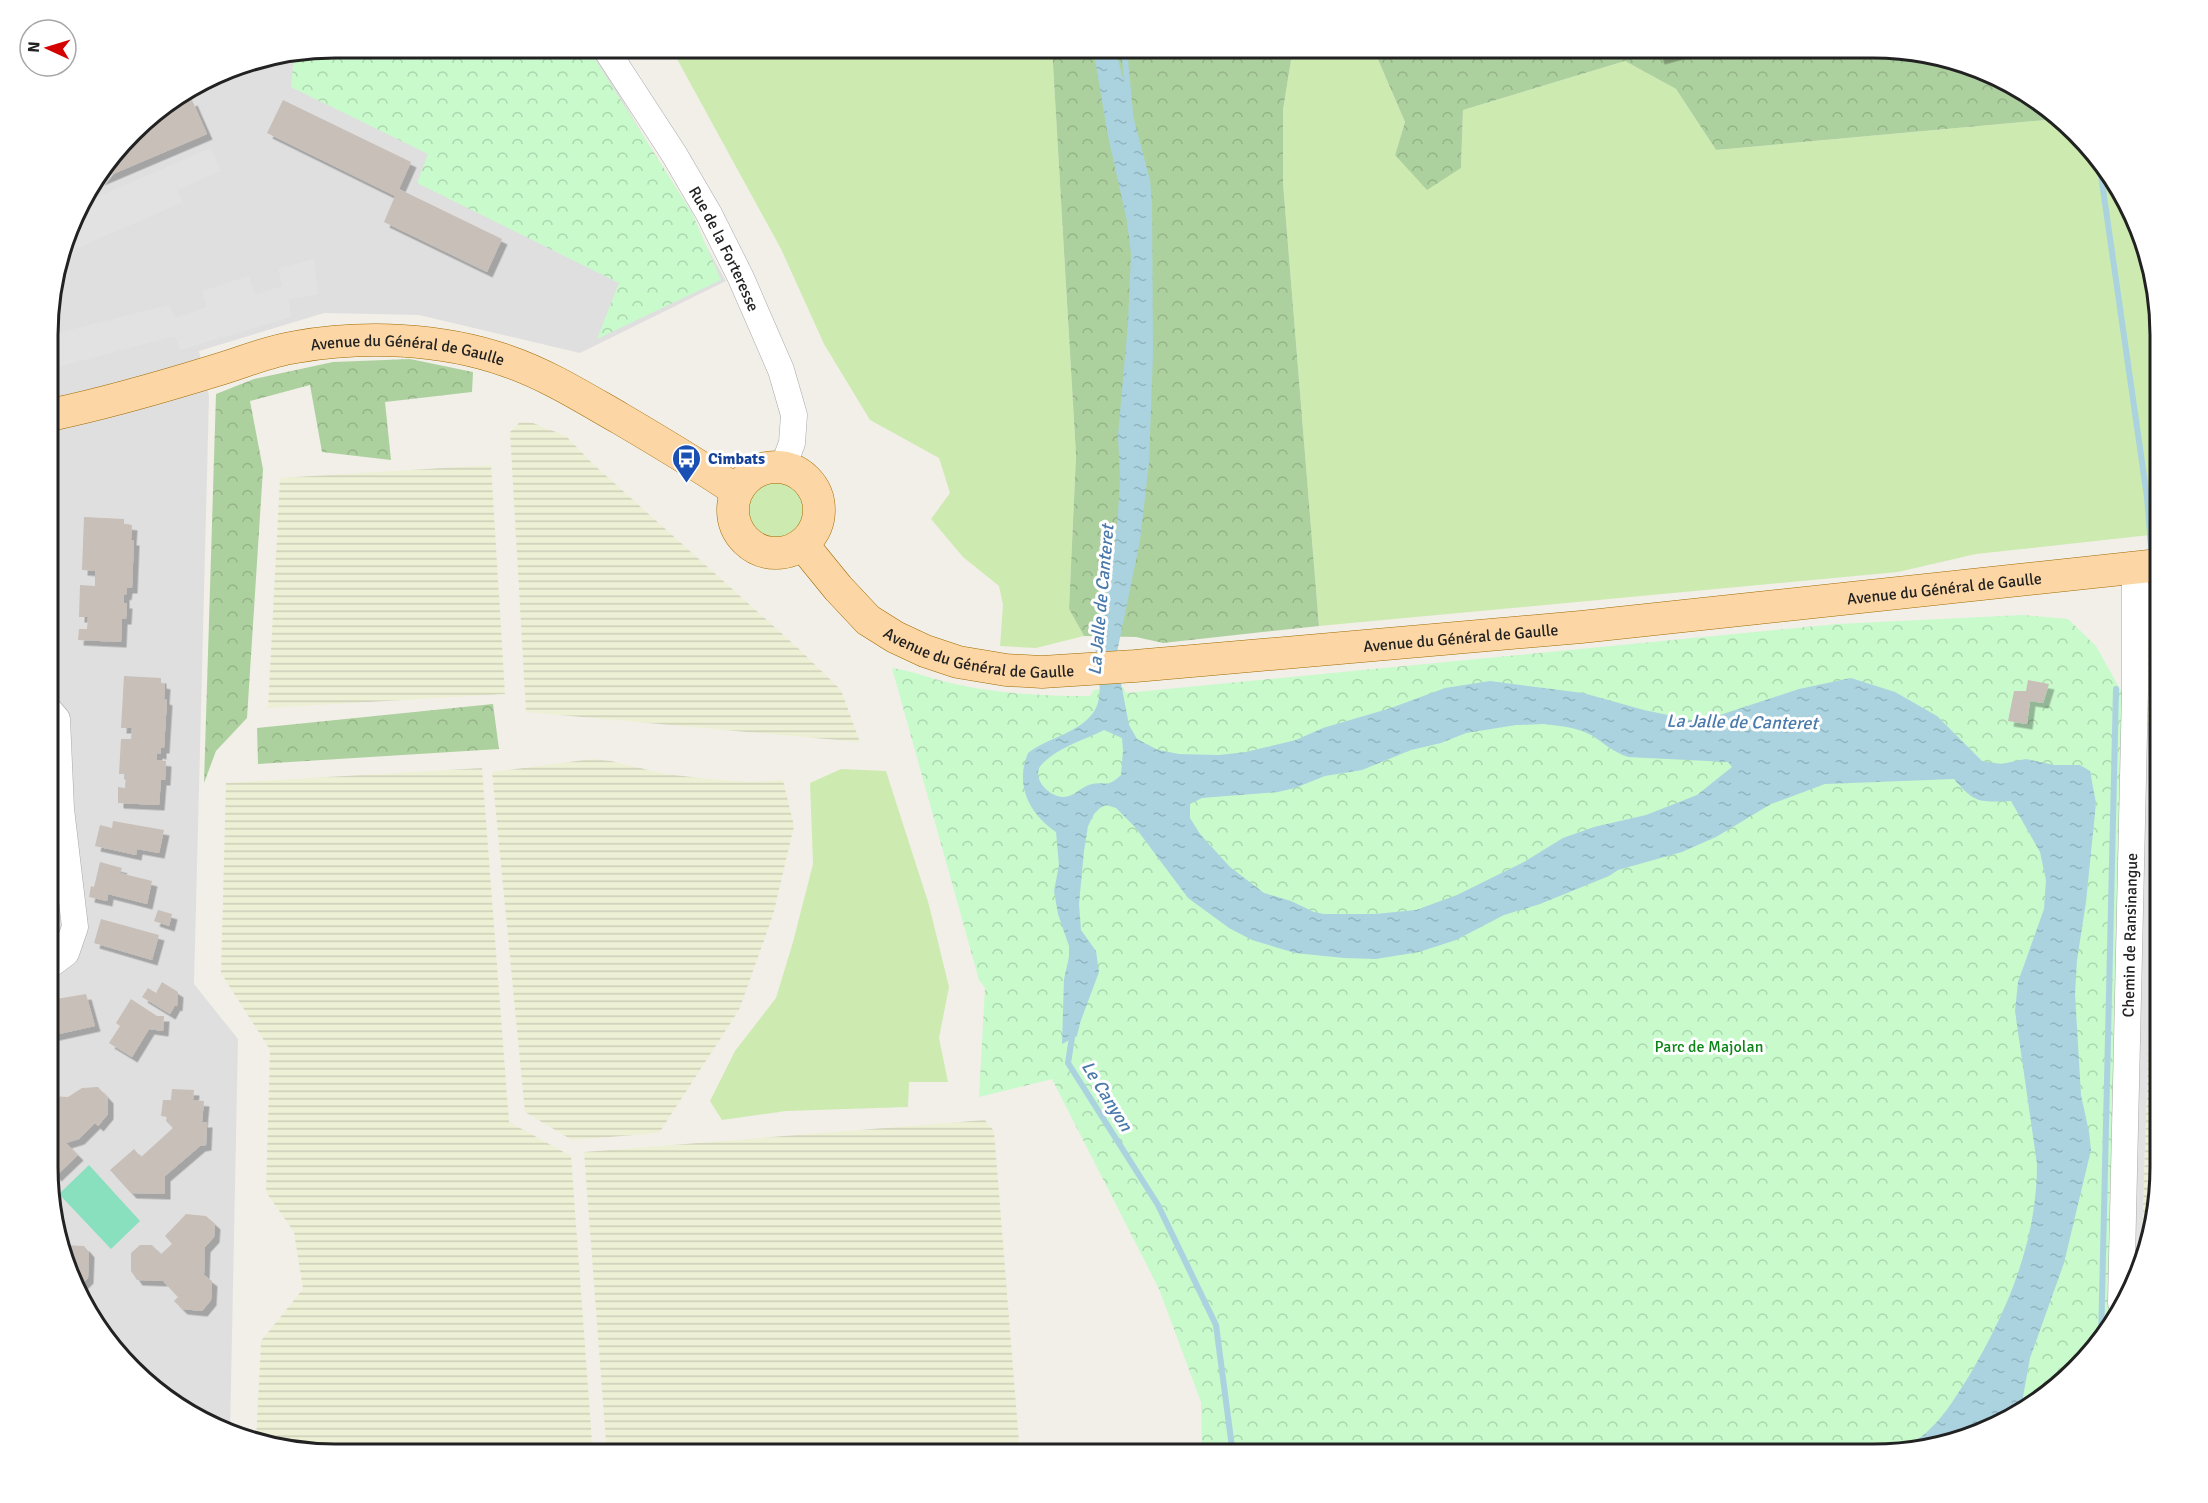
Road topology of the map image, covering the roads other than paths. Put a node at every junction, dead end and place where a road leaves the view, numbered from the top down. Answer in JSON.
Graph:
{"nodes":[{"id":1,"x":612,"y":58,"type":"edge"},
{"id":2,"x":58,"y":413,"type":"edge"},
{"id":3,"x":783,"y":467,"type":"junction"},
{"id":4,"x":737,"y":491,"type":"junction"},
{"id":5,"x":803,"y":545,"type":"junction"},
{"id":6,"x":2147,"y":566,"type":"edge"},
{"id":7,"x":58,"y":822,"type":"edge"},
{"id":8,"x":58,"y":959,"type":"edge"},
{"id":9,"x":2121,"y":1289,"type":"edge"}],
"edges":[{"from":1,"to":3,"type":"street","name":"Rue de la Forteresse"},
{"from":2,"to":4,"type":"main road","name":"Avenue du Général de Gaulle"},
{"from":3,"to":4,"type":"main road"},
{"from":3,"to":5,"type":"main road"},
{"from":4,"to":5,"type":"main road"},
{"from":5,"to":6,"type":"main road","name":"Avenue du Général de Gaulle"},
{"from":6,"to":9,"type":"street","name":"Chemin de Ransinangue"},
{"from":7,"to":8,"type":"street"}]}
